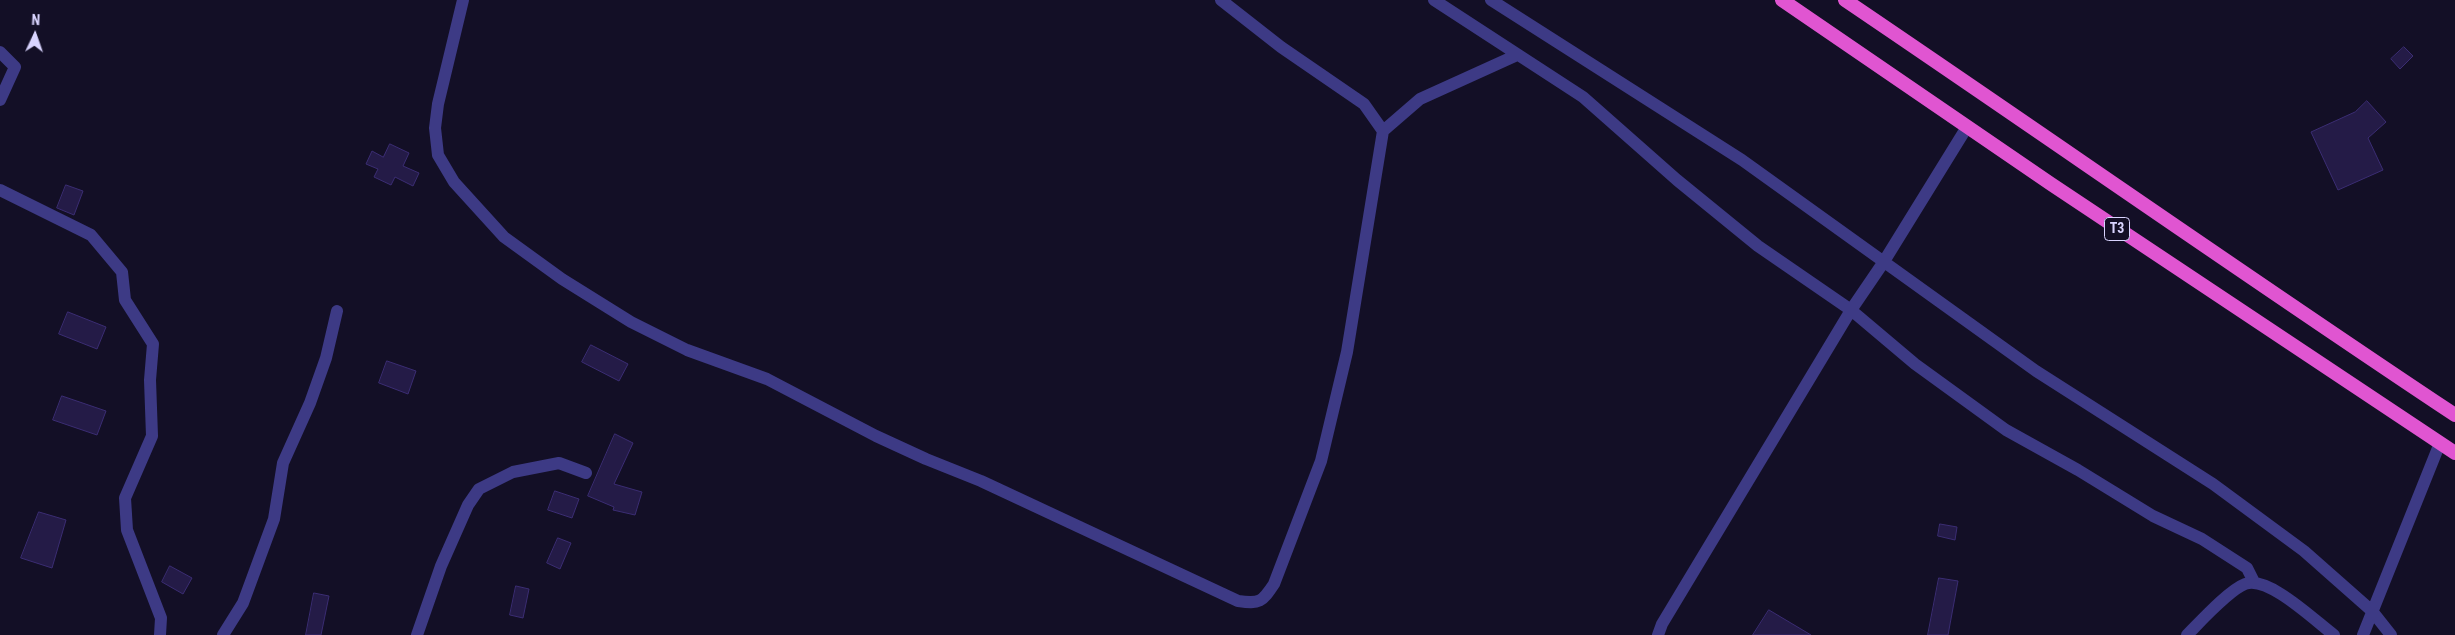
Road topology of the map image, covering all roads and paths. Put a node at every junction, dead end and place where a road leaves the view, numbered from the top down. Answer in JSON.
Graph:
{"nodes":[{"id":1,"x":463,"y":0,"type":"edge"},
{"id":2,"x":1221,"y":0,"type":"edge"},
{"id":3,"x":1434,"y":0,"type":"edge"},
{"id":4,"x":1492,"y":0,"type":"edge"},
{"id":5,"x":1782,"y":0,"type":"edge"},
{"id":6,"x":1845,"y":0,"type":"edge"},
{"id":7,"x":0,"y":52,"type":"edge"},
{"id":8,"x":1517,"y":55,"type":"junction"},
{"id":9,"x":0,"y":100,"type":"edge"},
{"id":10,"x":1967,"y":127,"type":"junction"},
{"id":11,"x":1383,"y":131,"type":"junction"},
{"id":12,"x":0,"y":190,"type":"edge"},
{"id":13,"x":1883,"y":263,"type":"junction"},
{"id":14,"x":1851,"y":310,"type":"junction"},
{"id":15,"x":337,"y":311,"type":"dead end"},
{"id":16,"x":2455,"y":415,"type":"edge"},
{"id":17,"x":2440,"y":443,"type":"junction"},
{"id":18,"x":2455,"y":453,"type":"edge"},
{"id":19,"x":586,"y":472,"type":"dead end"},
{"id":20,"x":2254,"y":582,"type":"junction"},
{"id":21,"x":2372,"y":611,"type":"junction"},
{"id":22,"x":1663,"y":631,"type":"edge"},
{"id":23,"x":160,"y":635,"type":"edge"},
{"id":24,"x":223,"y":635,"type":"edge"},
{"id":25,"x":417,"y":635,"type":"edge"},
{"id":26,"x":2186,"y":635,"type":"edge"},
{"id":27,"x":2334,"y":635,"type":"edge"},
{"id":28,"x":2363,"y":635,"type":"edge"},
{"id":29,"x":2391,"y":635,"type":"edge"}],
"edges":[{"from":1,"to":11,"type":"street"},
{"from":2,"to":11,"type":"street"},
{"from":3,"to":8,"type":"street"},
{"from":4,"to":13,"type":"street"},
{"from":5,"to":10,"type":"highway","number":"T3"},
{"from":6,"to":16,"type":"highway","number":"T3"},
{"from":7,"to":9,"type":"street"},
{"from":8,"to":11,"type":"street"},
{"from":8,"to":14,"type":"street"},
{"from":10,"to":13,"type":"street"},
{"from":10,"to":17,"type":"highway","number":"T3"},
{"from":12,"to":23,"type":"street"},
{"from":13,"to":14,"type":"street"},
{"from":13,"to":21,"type":"street"},
{"from":14,"to":20,"type":"street"},
{"from":14,"to":22,"type":"street"},
{"from":15,"to":24,"type":"street"},
{"from":17,"to":18,"type":"highway","number":"T3"},
{"from":17,"to":21,"type":"street"},
{"from":19,"to":25,"type":"street"},
{"from":20,"to":26,"type":"street"},
{"from":20,"to":27,"type":"street"},
{"from":21,"to":28,"type":"street"},
{"from":21,"to":29,"type":"street"}]}
